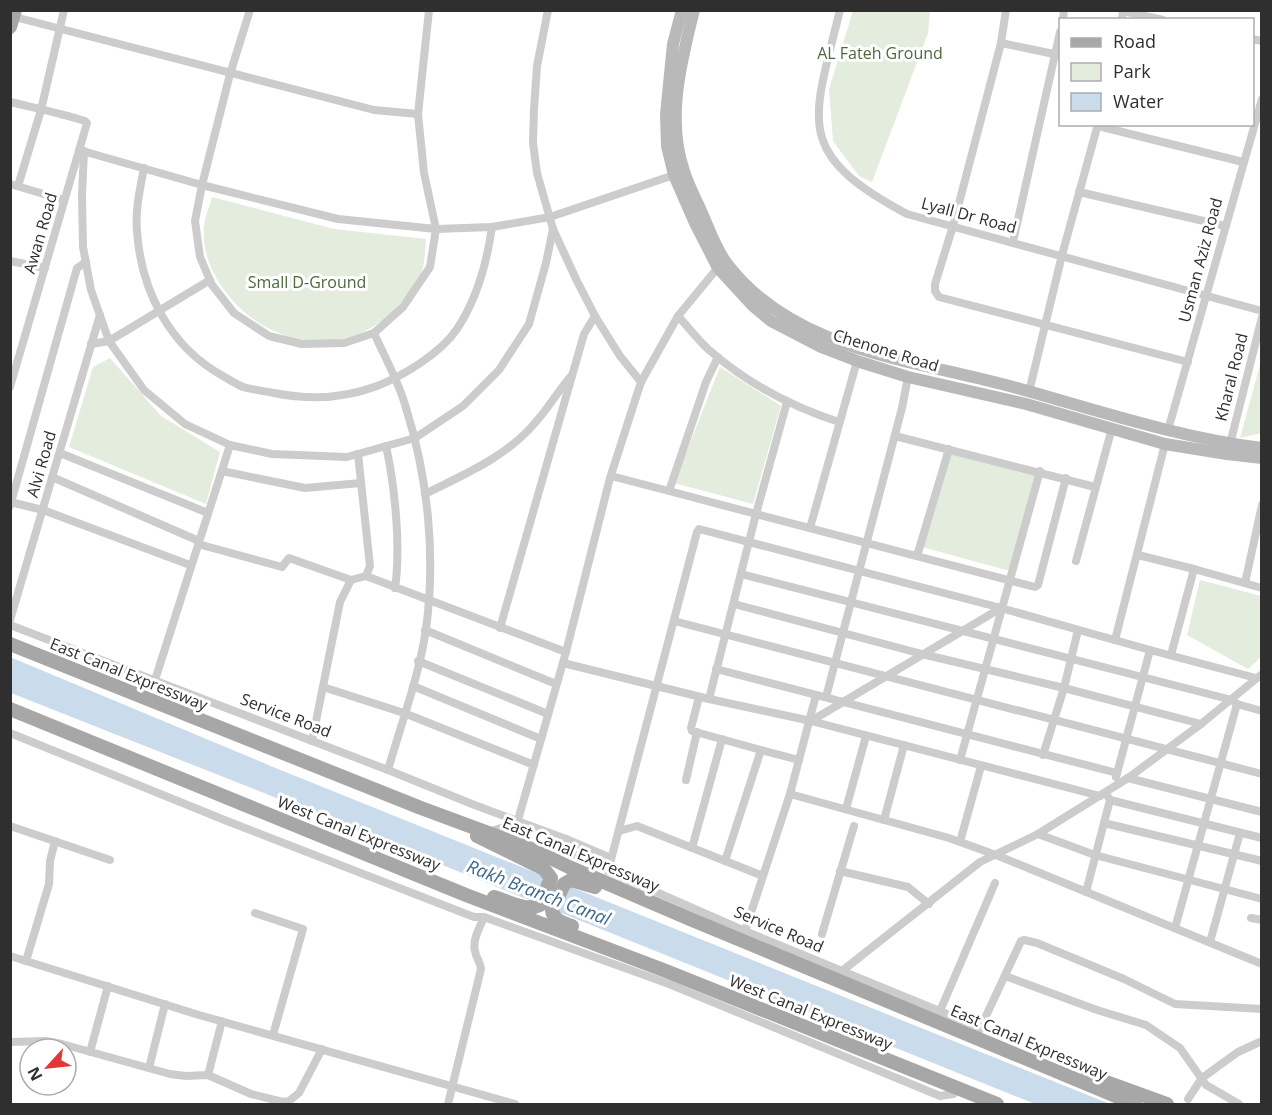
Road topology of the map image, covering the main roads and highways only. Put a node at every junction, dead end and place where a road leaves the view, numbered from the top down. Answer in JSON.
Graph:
{"nodes":[{"id":1,"x":10,"y":637,"type":"edge"},
{"id":2,"x":10,"y":644,"type":"edge"},
{"id":3,"x":10,"y":709,"type":"edge"},
{"id":4,"x":10,"y":717,"type":"edge"},
{"id":5,"x":207,"y":722,"type":"junction"},
{"id":6,"x":195,"y":783,"type":"junction"},
{"id":7,"x":421,"y":808,"type":"junction"},
{"id":8,"x":392,"y":865,"type":"junction"},
{"id":9,"x":558,"y":881,"type":"junction"},
{"id":10,"x":546,"y":908,"type":"junction"},
{"id":11,"x":690,"y":919,"type":"junction"},
{"id":12,"x":666,"y":971,"type":"junction"},
{"id":13,"x":979,"y":1033,"type":"junction"},
{"id":14,"x":892,"y":1063,"type":"junction"},
{"id":15,"x":978,"y":1104,"type":"edge"},
{"id":16,"x":997,"y":1104,"type":"edge"},
{"id":17,"x":1135,"y":1104,"type":"edge"},
{"id":18,"x":1167,"y":1104,"type":"edge"}],
"edges":[{"from":1,"to":5,"type":"main road"},
{"from":2,"to":5,"type":"main road","name":"East Canal Expressway"},
{"from":3,"to":6,"type":"main road","name":"West Canal Expressway"},
{"from":4,"to":6,"type":"main road"},
{"from":5,"to":7,"type":"main road","name":"East Canal Expressway"},
{"from":6,"to":8,"type":"main road","name":"West Canal Expressway"},
{"from":7,"to":9,"type":"main road"},
{"from":7,"to":11,"type":"main road","name":"East Canal Expressway"},
{"from":8,"to":10,"type":"main road"},
{"from":8,"to":12,"type":"main road","name":"West Canal Expressway"},
{"from":9,"to":10,"type":"main road"},
{"from":9,"to":11,"type":"main road"},
{"from":10,"to":12,"type":"main road"},
{"from":11,"to":13,"type":"main road","name":"East Canal Expressway"},
{"from":12,"to":14,"type":"main road","name":"West Canal Expressway"},
{"from":13,"to":17,"type":"main road","name":"East Canal Expressway"},
{"from":13,"to":18,"type":"main road"},
{"from":14,"to":15,"type":"main road"},
{"from":14,"to":16,"type":"main road","name":"West Canal Expressway"}]}
